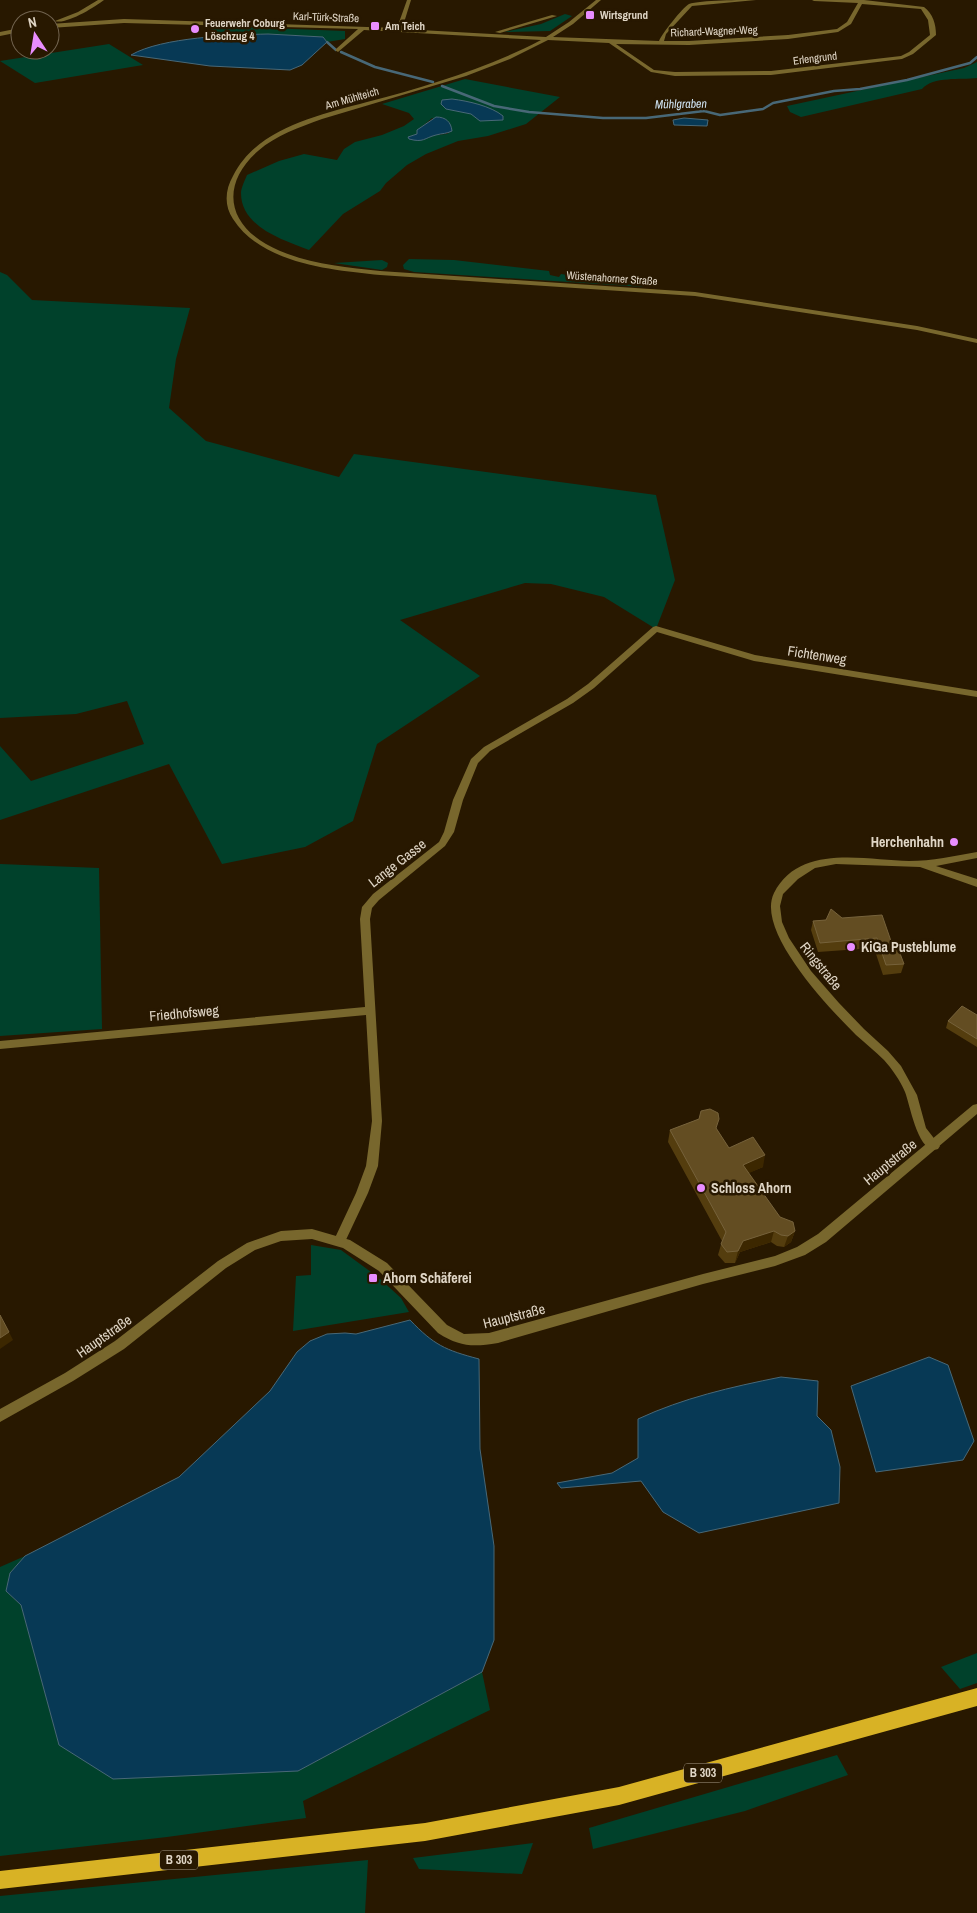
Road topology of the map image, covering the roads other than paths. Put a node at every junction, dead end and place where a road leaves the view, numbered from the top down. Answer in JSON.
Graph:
{"nodes":[{"id":1,"x":102,"y":0,"type":"edge"},
{"id":2,"x":409,"y":0,"type":"edge"},
{"id":3,"x":599,"y":0,"type":"edge"},
{"id":4,"x":754,"y":0,"type":"edge"},
{"id":5,"x":814,"y":0,"type":"edge"},
{"id":6,"x":862,"y":1,"type":"edge"},
{"id":7,"x":80,"y":13,"type":"junction"},
{"id":8,"x":554,"y":16,"type":"dead end"},
{"id":9,"x":60,"y":21,"type":"edge"},
{"id":10,"x":91,"y":22,"type":"junction"},
{"id":11,"x":60,"y":25,"type":"edge"},
{"id":12,"x":363,"y":28,"type":"junction"},
{"id":13,"x":399,"y":30,"type":"junction"},
{"id":14,"x":482,"y":35,"type":"junction"},
{"id":15,"x":550,"y":38,"type":"junction"},
{"id":16,"x":610,"y":42,"type":"junction"},
{"id":17,"x":661,"y":43,"type":"junction"},
{"id":18,"x":338,"y":50,"type":"dead end"},
{"id":19,"x":249,"y":234,"type":"joint"},
{"id":20,"x":977,"y":341,"type":"edge"},
{"id":21,"x":656,"y":629,"type":"joint"},
{"id":22,"x":977,"y":694,"type":"edge"},
{"id":23,"x":977,"y":855,"type":"edge"},
{"id":24,"x":921,"y":864,"type":"junction"},
{"id":25,"x":977,"y":883,"type":"edge"},
{"id":26,"x":371,"y":1010,"type":"junction"},
{"id":27,"x":0,"y":1045,"type":"edge"},
{"id":28,"x":977,"y":1108,"type":"edge"},
{"id":29,"x":934,"y":1146,"type":"junction"},
{"id":30,"x":340,"y":1240,"type":"junction"},
{"id":31,"x":0,"y":1416,"type":"edge"},
{"id":32,"x":977,"y":1697,"type":"edge"},
{"id":33,"x":0,"y":1880,"type":"edge"}],
"edges":[{"from":1,"to":7,"type":"street"},
{"from":2,"to":13,"type":"street"},
{"from":3,"to":15,"type":"street"},
{"from":4,"to":17,"type":"street"},
{"from":5,"to":6,"type":"street"},
{"from":6,"to":16,"type":"street","name":"Erlengrund"},
{"from":6,"to":17,"type":"street","name":"Richard-Wagner-Weg"},
{"from":7,"to":9,"type":"street"},
{"from":7,"to":10,"type":"street"},
{"from":8,"to":14,"type":"street","name":"Karl-Türk-Straße"},
{"from":10,"to":11,"type":"street","name":"Karl-Türk-Straße"},
{"from":10,"to":12,"type":"street","name":"Karl-Türk-Straße"},
{"from":12,"to":13,"type":"street","name":"Karl-Türk-Straße"},
{"from":12,"to":18,"type":"street"},
{"from":13,"to":14,"type":"street","name":"Karl-Türk-Straße"},
{"from":14,"to":15,"type":"street","name":"Karl-Türk-Straße"},
{"from":15,"to":16,"type":"street","name":"Richard-Wagner-Weg"},
{"from":15,"to":19,"type":"street","name":"Am Mühlteich"},
{"from":16,"to":17,"type":"street","name":"Richard-Wagner-Weg"},
{"from":19,"to":20,"type":"street","name":"Wüstenahorner Straße"},
{"from":21,"to":22,"type":"street","name":"Fichtenweg"},
{"from":21,"to":26,"type":"street","name":"Lange Gasse"},
{"from":23,"to":24,"type":"street","name":"Ringstraße"},
{"from":24,"to":25,"type":"street","name":"Ringstraße"},
{"from":24,"to":29,"type":"street","name":"Ringstraße"},
{"from":26,"to":27,"type":"street","name":"Friedhofsweg"},
{"from":26,"to":30,"type":"street","name":"Lange Gasse"},
{"from":28,"to":29,"type":"street","name":"Hauptstraße"},
{"from":29,"to":30,"type":"street","name":"Hauptstraße"},
{"from":30,"to":31,"type":"street","name":"Hauptstraße"},
{"from":32,"to":33,"type":"main road","number":"B 303"}]}
